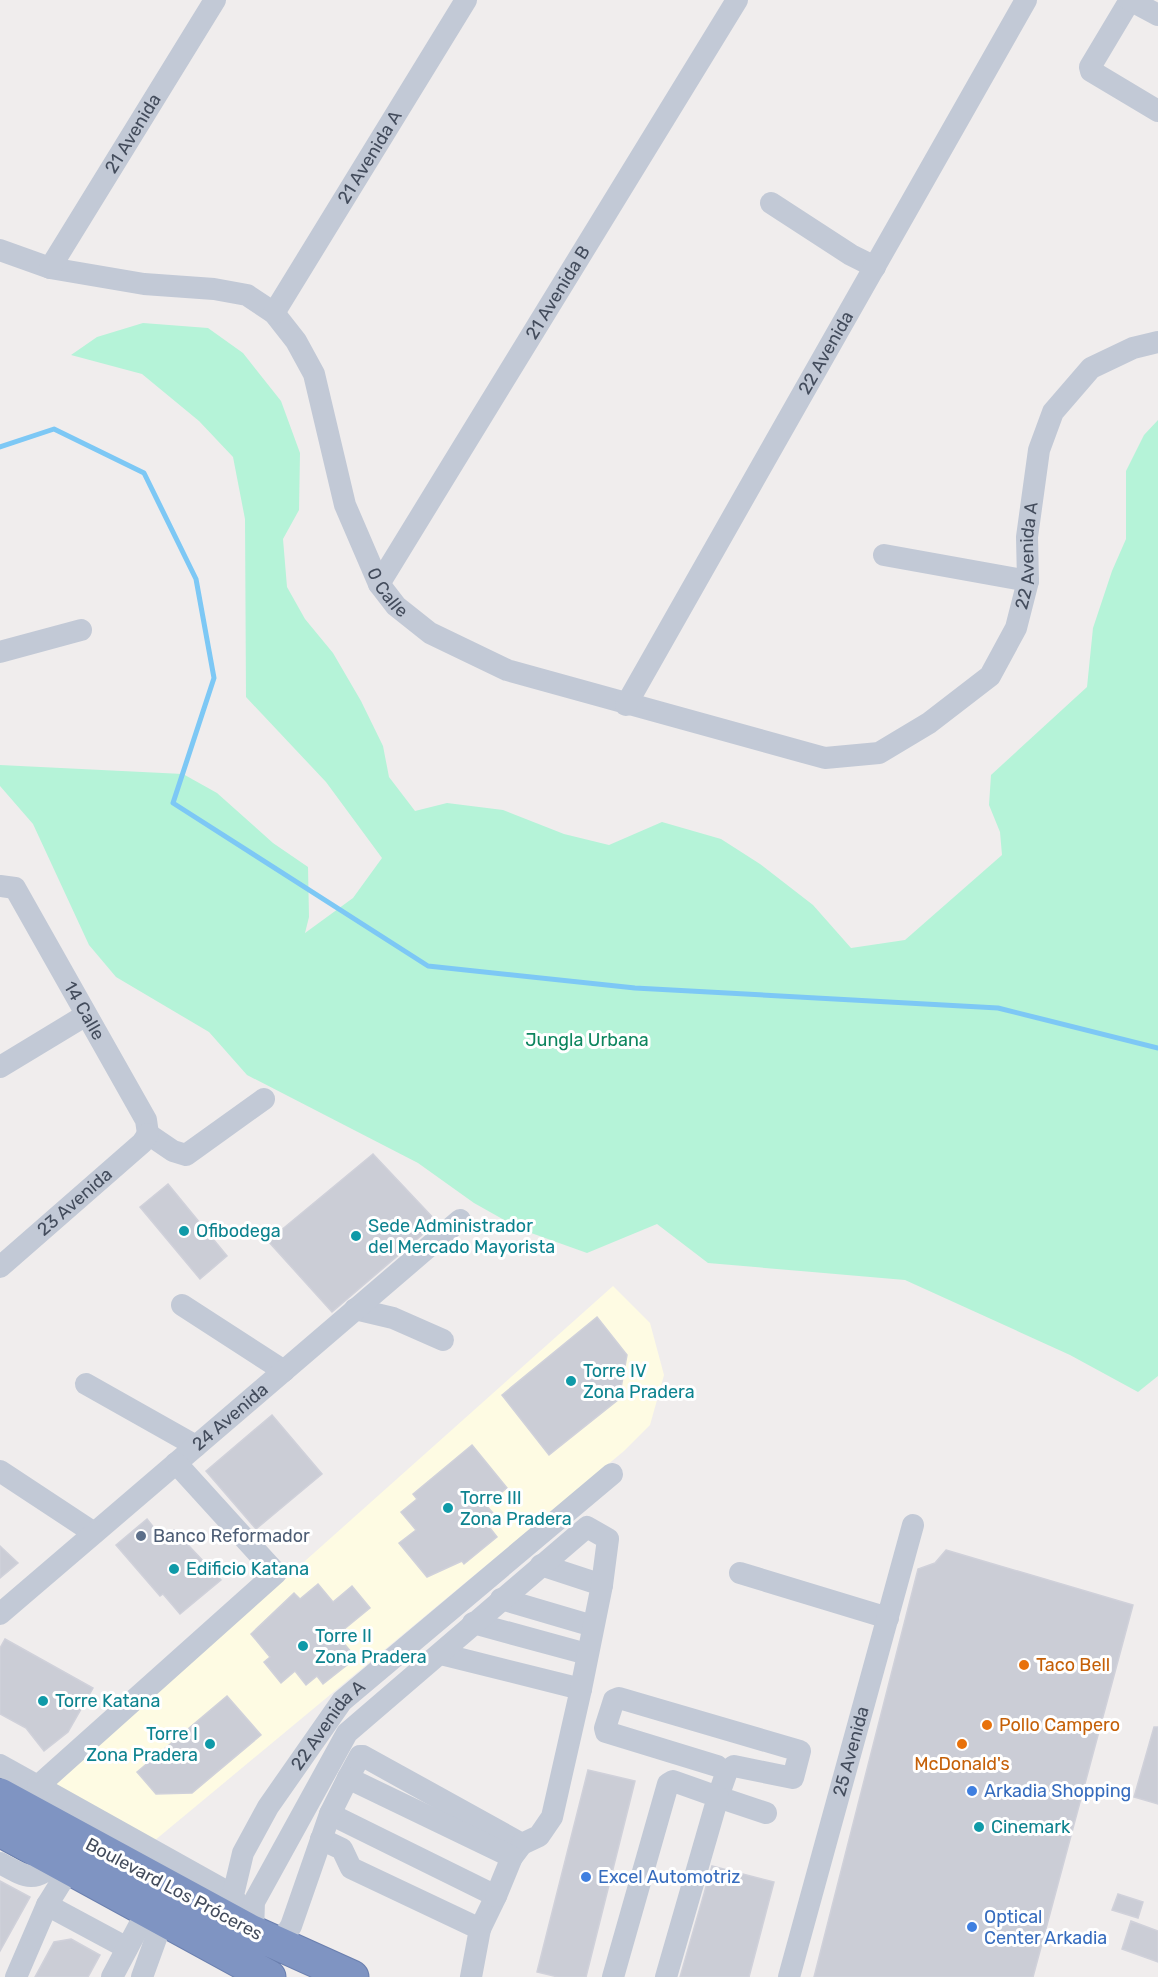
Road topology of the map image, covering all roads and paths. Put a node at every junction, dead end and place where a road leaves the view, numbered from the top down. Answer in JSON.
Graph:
{"nodes":[{"id":1,"x":215,"y":0,"type":"edge"},
{"id":2,"x":466,"y":0,"type":"edge"},
{"id":3,"x":737,"y":0,"type":"edge"},
{"id":4,"x":1026,"y":0,"type":"edge"},
{"id":5,"x":1130,"y":0,"type":"edge"},
{"id":6,"x":1158,"y":15,"type":"edge"},
{"id":7,"x":1158,"y":111,"type":"edge"},
{"id":8,"x":771,"y":203,"type":"dead end"},
{"id":9,"x":0,"y":250,"type":"edge"},
{"id":10,"x":875,"y":267,"type":"junction"},
{"id":11,"x":50,"y":268,"type":"junction"},
{"id":12,"x":274,"y":313,"type":"junction"},
{"id":13,"x":1158,"y":342,"type":"edge"},
{"id":14,"x":884,"y":555,"type":"dead end"},
{"id":15,"x":1028,"y":581,"type":"junction"},
{"id":16,"x":380,"y":584,"type":"junction"},
{"id":17,"x":81,"y":630,"type":"dead end"},
{"id":18,"x":0,"y":652,"type":"edge"},
{"id":19,"x":626,"y":705,"type":"junction"},
{"id":20,"x":929,"y":723,"type":"joint"},
{"id":21,"x":7,"y":887,"type":"edge"},
{"id":22,"x":86,"y":1015,"type":"junction"},
{"id":23,"x":0,"y":1067,"type":"edge"},
{"id":24,"x":264,"y":1099,"type":"dead end"},
{"id":25,"x":148,"y":1134,"type":"junction"},
{"id":26,"x":460,"y":1220,"type":"dead end"},
{"id":27,"x":0,"y":1267,"type":"edge"},
{"id":28,"x":182,"y":1305,"type":"dead end"},
{"id":29,"x":356,"y":1309,"type":"junction"},
{"id":30,"x":443,"y":1340,"type":"dead end"},
{"id":31,"x":284,"y":1371,"type":"junction"},
{"id":32,"x":86,"y":1384,"type":"dead end"},
{"id":33,"x":196,"y":1446,"type":"junction"},
{"id":34,"x":176,"y":1463,"type":"junction"},
{"id":35,"x":0,"y":1472,"type":"edge"},
{"id":36,"x":612,"y":1474,"type":"dead end"},
{"id":37,"x":913,"y":1525,"type":"dead end"},
{"id":38,"x":94,"y":1533,"type":"junction"},
{"id":39,"x":541,"y":1565,"type":"junction"},
{"id":40,"x":740,"y":1573,"type":"dead end"},
{"id":41,"x":602,"y":1585,"type":"junction"},
{"id":42,"x":501,"y":1599,"type":"junction"},
{"id":43,"x":0,"y":1614,"type":"edge"},
{"id":44,"x":888,"y":1617,"type":"junction"},
{"id":45,"x":473,"y":1623,"type":"junction"},
{"id":46,"x":593,"y":1626,"type":"junction"},
{"id":47,"x":441,"y":1654,"type":"junction"},
{"id":48,"x":587,"y":1654,"type":"junction"},
{"id":49,"x":581,"y":1689,"type":"junction"},
{"id":50,"x":0,"y":1765,"type":"edge"},
{"id":51,"x":717,"y":1766,"type":"dead end"},
{"id":52,"x":38,"y":1786,"type":"junction"},
{"id":53,"x":0,"y":1795,"type":"edge"},
{"id":54,"x":718,"y":1797,"type":"junction"},
{"id":55,"x":766,"y":1813,"type":"dead end"},
{"id":56,"x":330,"y":1814,"type":"junction"},
{"id":57,"x":0,"y":1830,"type":"edge"},
{"id":58,"x":321,"y":1839,"type":"junction"},
{"id":59,"x":517,"y":1851,"type":"junction"},
{"id":60,"x":0,"y":1863,"type":"edge"},
{"id":61,"x":63,"y":1865,"type":"junction"},
{"id":62,"x":232,"y":1895,"type":"junction"},
{"id":63,"x":496,"y":1896,"type":"junction"},
{"id":64,"x":47,"y":1905,"type":"junction"},
{"id":65,"x":155,"y":1915,"type":"junction"},
{"id":66,"x":480,"y":1929,"type":"junction"},
{"id":67,"x":261,"y":1936,"type":"junction"},
{"id":68,"x":127,"y":1948,"type":"junction"},
{"id":69,"x":146,"y":1968,"type":"edge"},
{"id":70,"x":15,"y":1977,"type":"edge"},
{"id":71,"x":112,"y":1977,"type":"edge"},
{"id":72,"x":269,"y":1977,"type":"edge"},
{"id":73,"x":352,"y":1977,"type":"edge"},
{"id":74,"x":471,"y":1977,"type":"edge"},
{"id":75,"x":614,"y":1977,"type":"edge"},
{"id":76,"x":666,"y":1977,"type":"edge"},
{"id":77,"x":789,"y":1977,"type":"edge"}],
"edges":[{"from":1,"to":11,"type":"street","name":"21 Avenida"},
{"from":2,"to":12,"type":"street","name":"21 Avenida A"},
{"from":3,"to":16,"type":"street","name":"21 Avenida B"},
{"from":4,"to":10,"type":"street","name":"22 Avenida"},
{"from":5,"to":6,"type":"street"},
{"from":5,"to":7,"type":"street"},
{"from":8,"to":10,"type":"street"},
{"from":9,"to":11,"type":"street","name":"0 Calle"},
{"from":10,"to":19,"type":"street","name":"22 Avenida"},
{"from":11,"to":12,"type":"street","name":"0 Calle"},
{"from":12,"to":16,"type":"street","name":"0 Calle"},
{"from":13,"to":15,"type":"street","name":"22 Avenida A"},
{"from":14,"to":15,"type":"street"},
{"from":15,"to":20,"type":"street","name":"22 Avenida A"},
{"from":16,"to":19,"type":"street","name":"0 Calle"},
{"from":17,"to":18,"type":"street"},
{"from":19,"to":20,"type":"street","name":"0 Calle"},
{"from":21,"to":22,"type":"street","name":"14 Calle"},
{"from":22,"to":23,"type":"street"},
{"from":22,"to":25,"type":"street","name":"14 Calle"},
{"from":24,"to":25,"type":"street"},
{"from":25,"to":27,"type":"street","name":"23 Avenida"},
{"from":26,"to":29,"type":"street","name":"24 Avenida"},
{"from":28,"to":31,"type":"street"},
{"from":29,"to":30,"type":"street"},
{"from":29,"to":31,"type":"street","name":"24 Avenida"},
{"from":31,"to":33,"type":"street","name":"24 Avenida"},
{"from":32,"to":33,"type":"street"},
{"from":33,"to":34,"type":"street","name":"24 Avenida"},
{"from":34,"to":38,"type":"street","name":"24 Avenida"},
{"from":34,"to":52,"type":"street"},
{"from":35,"to":38,"type":"street"},
{"from":36,"to":62,"type":"street","name":"22 Avenida A"},
{"from":37,"to":44,"type":"street","name":"25 Avenida"},
{"from":38,"to":43,"type":"street","name":"24 Avenida"},
{"from":39,"to":41,"type":"street"},
{"from":39,"to":41,"type":"street"},
{"from":39,"to":42,"type":"street"},
{"from":40,"to":44,"type":"street"},
{"from":41,"to":46,"type":"street"},
{"from":42,"to":45,"type":"street"},
{"from":42,"to":46,"type":"street"},
{"from":44,"to":77,"type":"street","name":"25 Avenida"},
{"from":45,"to":47,"type":"street"},
{"from":45,"to":48,"type":"street"},
{"from":46,"to":48,"type":"street"},
{"from":47,"to":49,"type":"street"},
{"from":47,"to":67,"type":"street"},
{"from":48,"to":49,"type":"street"},
{"from":49,"to":59,"type":"street"},
{"from":50,"to":52,"type":"street"},
{"from":51,"to":54,"type":"street"},
{"from":52,"to":62,"type":"street"},
{"from":53,"to":67,"type":"highway","name":"Boulevard Los Próceres"},
{"from":54,"to":55,"type":"street"},
{"from":54,"to":75,"type":"street"},
{"from":54,"to":76,"type":"street"},
{"from":56,"to":58,"type":"street"},
{"from":56,"to":59,"type":"street"},
{"from":56,"to":63,"type":"street"},
{"from":57,"to":61,"type":"highway","name":"Boulevard Los Próceres"},
{"from":58,"to":66,"type":"street"},
{"from":58,"to":67,"type":"street"},
{"from":59,"to":63,"type":"street"},
{"from":60,"to":61,"type":"street"},
{"from":61,"to":64,"type":"street"},
{"from":61,"to":65,"type":"highway","name":"Boulevard Los Próceres"},
{"from":62,"to":67,"type":"street"},
{"from":63,"to":66,"type":"street"},
{"from":64,"to":68,"type":"street"},
{"from":64,"to":70,"type":"street"},
{"from":65,"to":68,"type":"street"},
{"from":65,"to":69,"type":"street"},
{"from":65,"to":72,"type":"highway","name":"Boulevard Los Próceres"},
{"from":66,"to":74,"type":"street"},
{"from":67,"to":73,"type":"highway","name":"Boulevard Los Próceres"},
{"from":68,"to":71,"type":"street"}]}
